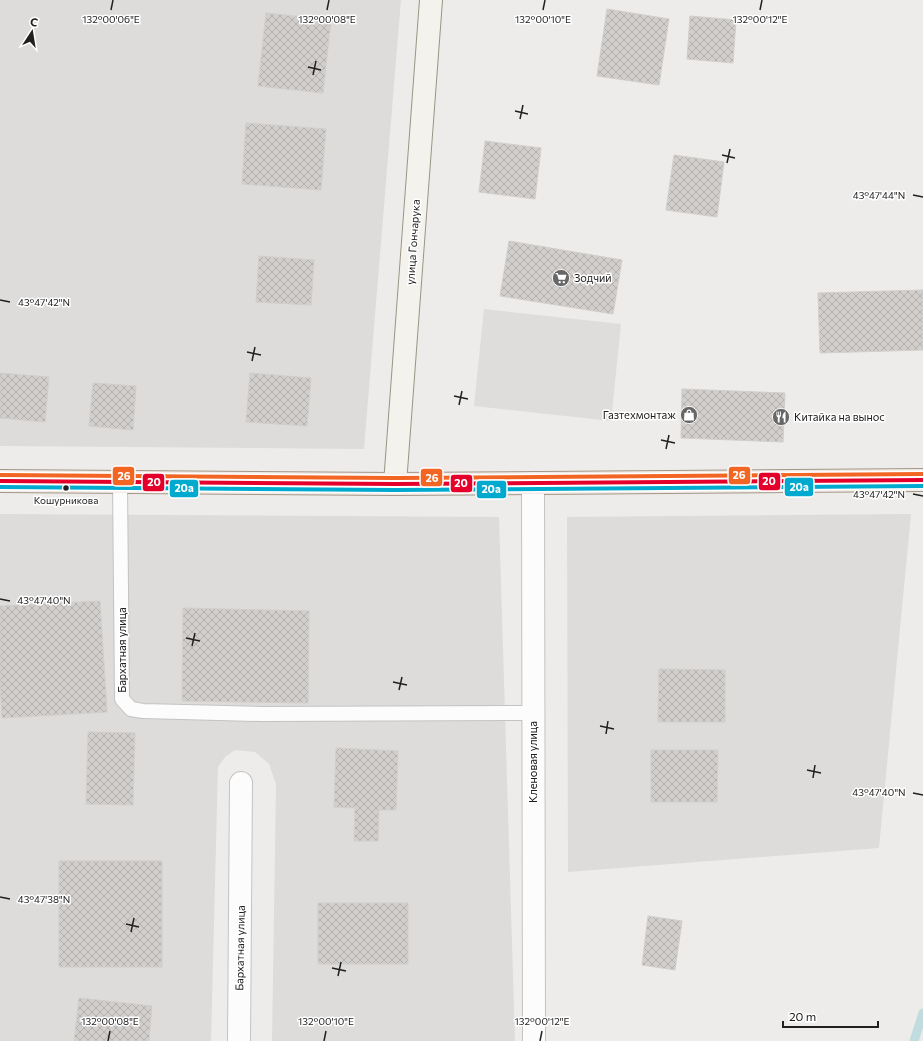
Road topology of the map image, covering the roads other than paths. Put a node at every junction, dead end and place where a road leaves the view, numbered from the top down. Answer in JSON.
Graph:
{"nodes":[{"id":1,"x":431,"y":0,"type":"edge"},
{"id":2,"x":0,"y":480,"type":"edge"},
{"id":3,"x":923,"y":480,"type":"edge"},
{"id":4,"x":120,"y":481,"type":"junction"},
{"id":5,"x":533,"y":483,"type":"junction"},
{"id":6,"x":396,"y":484,"type":"junction"},
{"id":7,"x":533,"y":713,"type":"junction"},
{"id":8,"x":242,"y":783,"type":"dead end"},
{"id":9,"x":239,"y":1041,"type":"edge"},
{"id":10,"x":534,"y":1041,"type":"edge"}],
"edges":[{"from":1,"to":6,"type":"street","name":"улица Гончарука"},
{"from":2,"to":4,"type":"main road"},
{"from":3,"to":5,"type":"main road"},
{"from":4,"to":6,"type":"main road"},
{"from":4,"to":7,"type":"lane","name":"Бархатная улица"},
{"from":5,"to":6,"type":"main road"},
{"from":5,"to":7,"type":"street","name":"Кленовая улица"},
{"from":7,"to":10,"type":"street","name":"Кленовая улица"},
{"from":8,"to":9,"type":"street","name":"Бархатная улица"}]}
